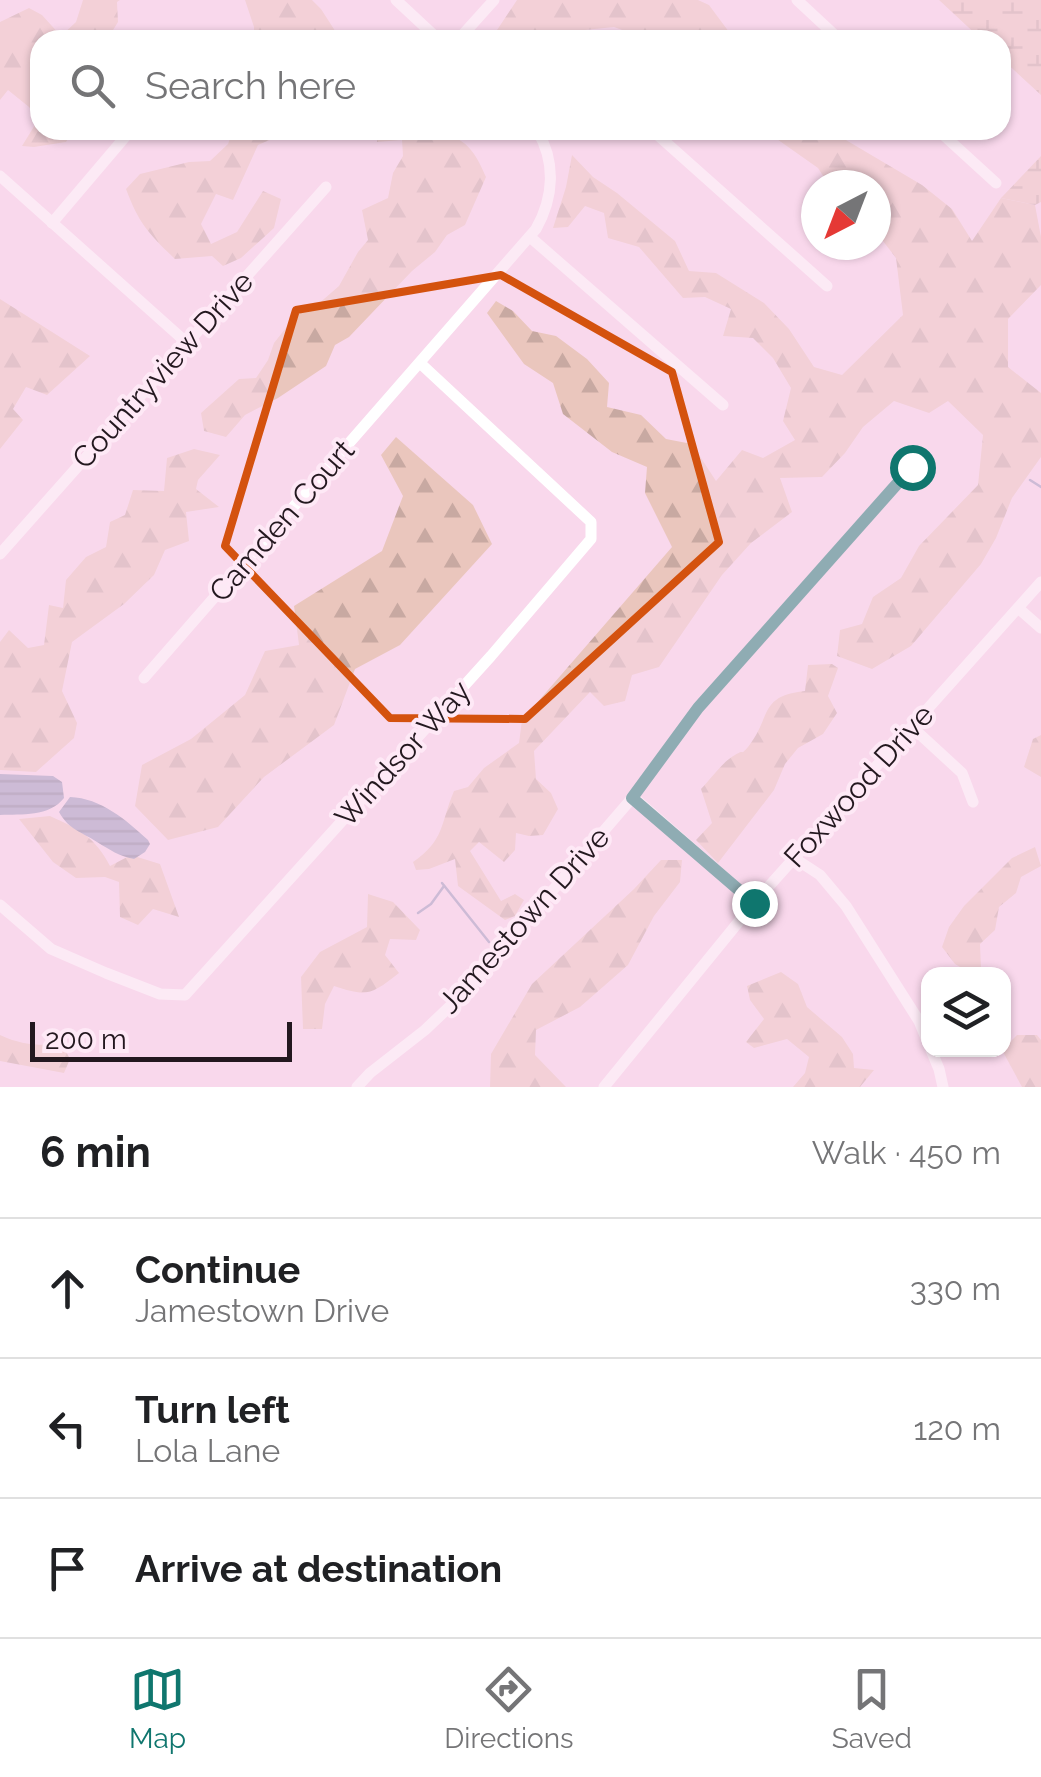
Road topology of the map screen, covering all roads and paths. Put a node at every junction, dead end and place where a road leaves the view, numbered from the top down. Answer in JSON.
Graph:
{"nodes":[{"id":1,"x":396,"y":0,"type":"edge"},
{"id":2,"x":494,"y":0,"type":"edge"},
{"id":3,"x":797,"y":0,"type":"edge"},
{"id":4,"x":428,"y":30,"type":"edge"},
{"id":5,"x":467,"y":30,"type":"edge"},
{"id":6,"x":829,"y":30,"type":"edge"},
{"id":7,"x":123,"y":140,"type":"edge"},
{"id":8,"x":543,"y":140,"type":"edge"},
{"id":9,"x":663,"y":140,"type":"edge"},
{"id":10,"x":949,"y":140,"type":"edge"},
{"id":11,"x":0,"y":176,"type":"edge"},
{"id":12,"x":996,"y":183,"type":"dead end"},
{"id":13,"x":326,"y":187,"type":"dead end"},
{"id":14,"x":52,"y":223,"type":"junction"},
{"id":15,"x":530,"y":237,"type":"junction"},
{"id":16,"x":826,"y":286,"type":"dead end"},
{"id":17,"x":187,"y":343,"type":"junction"},
{"id":18,"x":420,"y":364,"type":"junction"},
{"id":19,"x":724,"y":405,"type":"dead end"},
{"id":20,"x":912,"y":467,"type":"dead end"},
{"id":21,"x":0,"y":554,"type":"edge"},
{"id":22,"x":1041,"y":582,"type":"edge"},
{"id":23,"x":1018,"y":608,"type":"junction"},
{"id":24,"x":1041,"y":628,"type":"edge"},
{"id":25,"x":144,"y":678,"type":"dead end"},
{"id":26,"x":912,"y":728,"type":"junction"},
{"id":27,"x":632,"y":798,"type":"junction"},
{"id":28,"x":973,"y":802,"type":"dead end"},
{"id":29,"x":794,"y":858,"type":"junction"},
{"id":30,"x":754,"y":903,"type":"junction"},
{"id":31,"x":0,"y":906,"type":"edge"},
{"id":32,"x":921,"y":1024,"type":"edge"},
{"id":33,"x":935,"y":1057,"type":"edge"},
{"id":34,"x":357,"y":1087,"type":"edge"},
{"id":35,"x":604,"y":1087,"type":"edge"},
{"id":36,"x":944,"y":1087,"type":"edge"}],
"edges":[{"from":1,"to":4,"type":"street"},
{"from":2,"to":5,"type":"street"},
{"from":3,"to":6,"type":"street"},
{"from":7,"to":14,"type":"street"},
{"from":8,"to":15,"type":"street","name":"Camden Court"},
{"from":9,"to":16,"type":"street"},
{"from":10,"to":12,"type":"street"},
{"from":11,"to":14,"type":"street"},
{"from":13,"to":17,"type":"street","name":"Countryview Drive"},
{"from":14,"to":17,"type":"street"},
{"from":15,"to":18,"type":"street","name":"Camden Court"},
{"from":15,"to":19,"type":"street"},
{"from":17,"to":21,"type":"street","name":"Countryview Drive"},
{"from":18,"to":25,"type":"street","name":"Camden Court"},
{"from":18,"to":31,"type":"street","name":"Windsor Way"},
{"from":20,"to":27,"type":"street","name":"Jamestown Drive"},
{"from":22,"to":23,"type":"street","name":"Foxwood Drive"},
{"from":23,"to":24,"type":"street"},
{"from":23,"to":26,"type":"street","name":"Foxwood Drive"},
{"from":26,"to":28,"type":"street"},
{"from":26,"to":29,"type":"street","name":"Foxwood Drive"},
{"from":27,"to":30,"type":"street"},
{"from":27,"to":34,"type":"street","name":"Jamestown Drive"},
{"from":29,"to":30,"type":"street","name":"Foxwood Drive"},
{"from":29,"to":32,"type":"street"},
{"from":30,"to":35,"type":"street","name":"Foxwood Drive"},
{"from":33,"to":36,"type":"street"}]}
